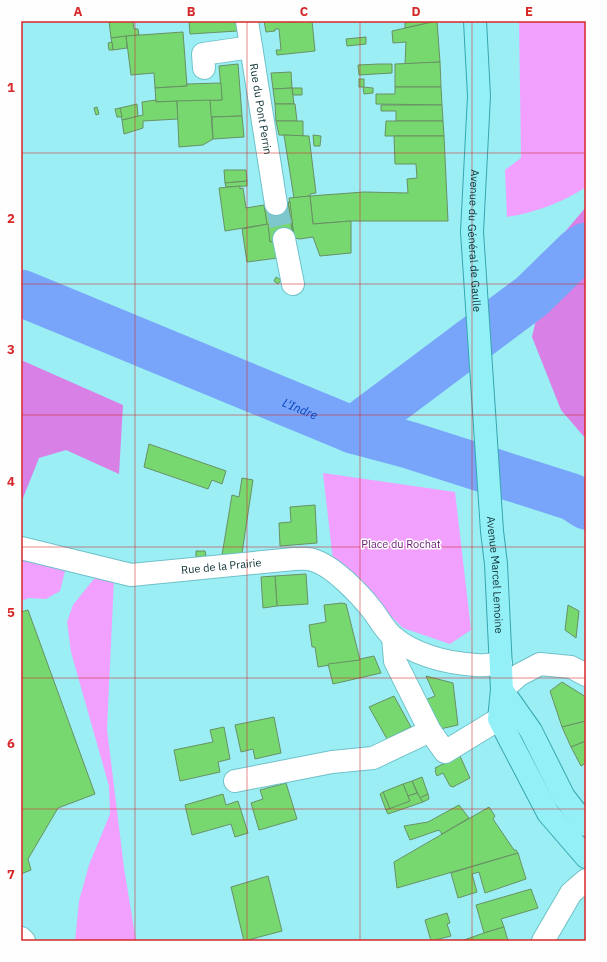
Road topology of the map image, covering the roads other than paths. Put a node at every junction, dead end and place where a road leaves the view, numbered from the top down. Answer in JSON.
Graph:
{"nodes":[{"id":1,"x":247,"y":21,"type":"edge"},
{"id":2,"x":475,"y":21,"type":"edge"},
{"id":3,"x":251,"y":47,"type":"junction"},
{"id":4,"x":204,"y":68,"type":"dead end"},
{"id":5,"x":276,"y":201,"type":"tunnel mouth"},
{"id":6,"x":284,"y":239,"type":"tunnel mouth"},
{"id":7,"x":293,"y":284,"type":"dead end"},
{"id":8,"x":488,"y":460,"type":"joint"},
{"id":9,"x":21,"y":548,"type":"edge"},
{"id":10,"x":393,"y":637,"type":"junction"},
{"id":11,"x":501,"y":663,"type":"junction"},
{"id":12,"x":586,"y":676,"type":"edge"},
{"id":13,"x":502,"y":690,"type":"junction"},
{"id":14,"x":499,"y":719,"type":"junction"},
{"id":15,"x":430,"y":731,"type":"junction"},
{"id":16,"x":236,"y":781,"type":"dead end"},
{"id":17,"x":586,"y":825,"type":"edge"},
{"id":18,"x":586,"y":857,"type":"edge"},
{"id":19,"x":586,"y":880,"type":"edge"},
{"id":20,"x":21,"y":938,"type":"edge"},
{"id":21,"x":24,"y":941,"type":"edge"},
{"id":22,"x":543,"y":941,"type":"edge"}],
"edges":[{"from":1,"to":3,"type":"street","name":"Rue du Pont Perrin"},
{"from":2,"to":8,"type":"main road","name":"Avenue du Général de Gaulle"},
{"from":3,"to":4,"type":"street"},
{"from":3,"to":5,"type":"street","name":"Rue du Pont Perrin"},
{"from":6,"to":7,"type":"street"},
{"from":8,"to":11,"type":"main road","name":"Avenue Marcel Lemoine"},
{"from":9,"to":10,"type":"street","name":"Rue de la Prairie"},
{"from":10,"to":11,"type":"street","name":"Rue de la Prairie"},
{"from":10,"to":15,"type":"street"},
{"from":11,"to":13,"type":"main road","name":"Avenue Marcel Lemoine"},
{"from":12,"to":13,"type":"street"},
{"from":13,"to":14,"type":"main road","name":"Avenue Marcel Lemoine"},
{"from":13,"to":17,"type":"main road"},
{"from":14,"to":15,"type":"street"},
{"from":14,"to":18,"type":"main road"},
{"from":15,"to":16,"type":"street"},
{"from":19,"to":22,"type":"street"},
{"from":20,"to":21,"type":"street"}]}
